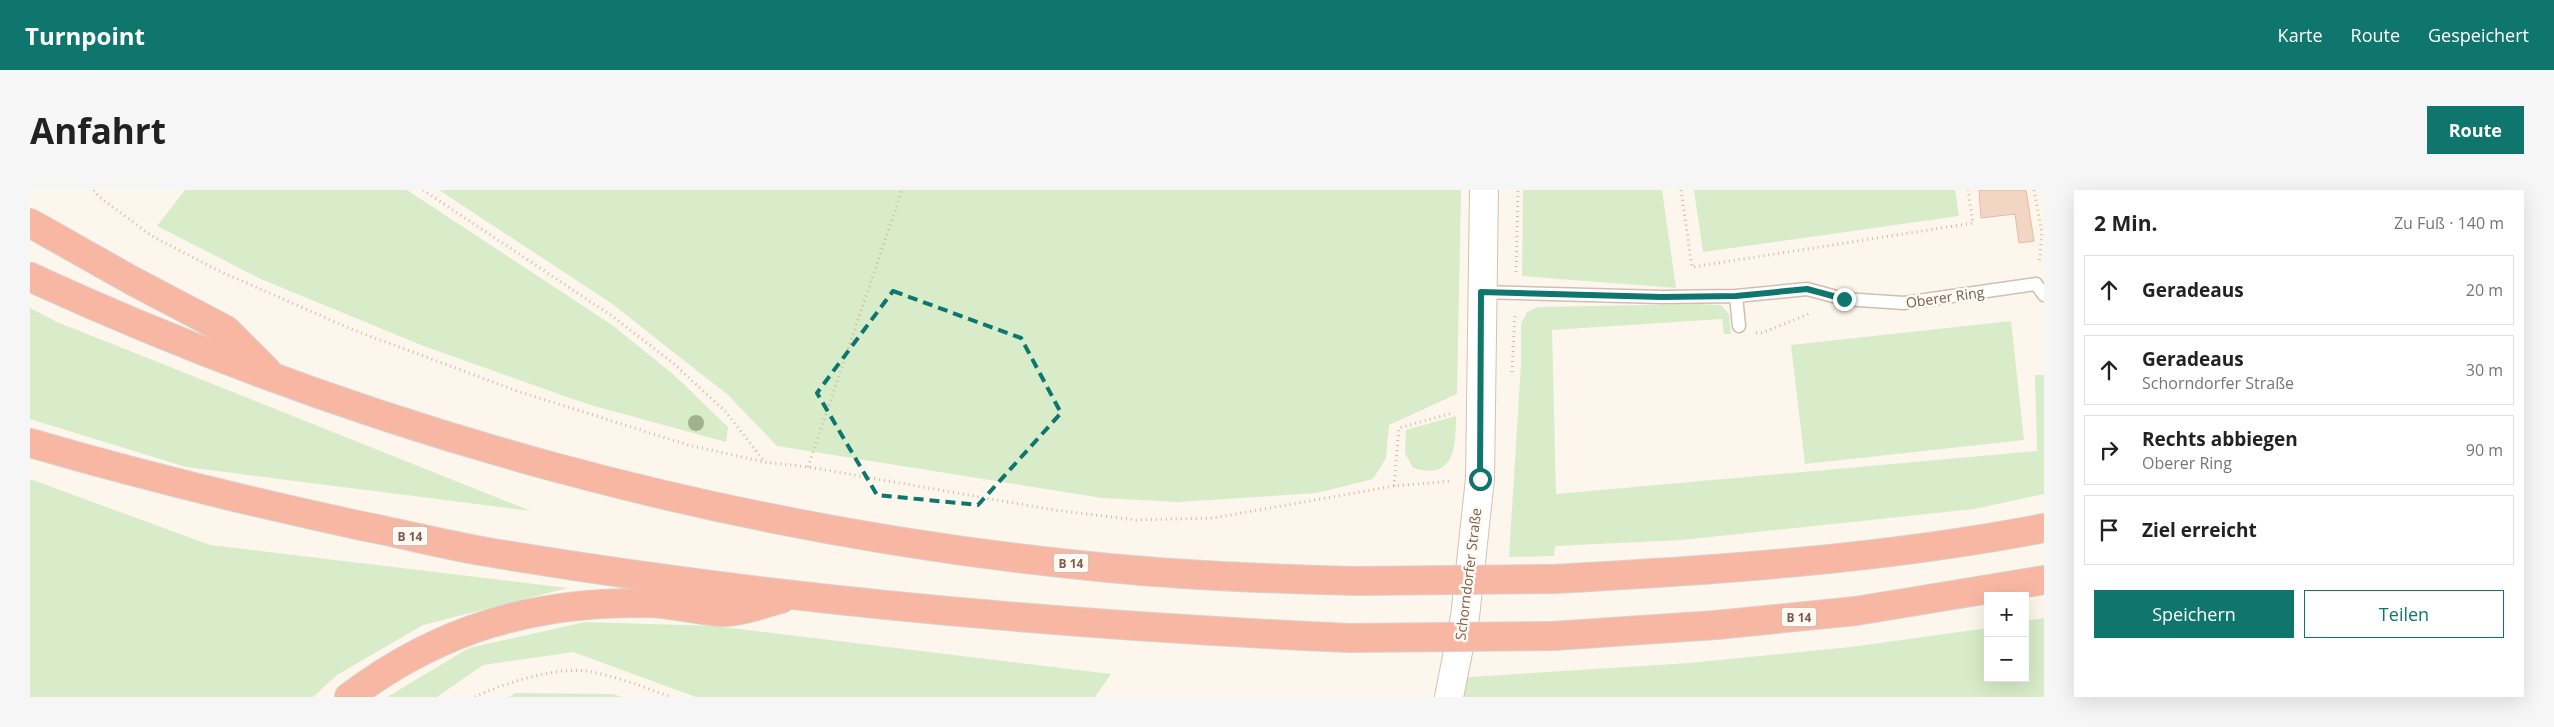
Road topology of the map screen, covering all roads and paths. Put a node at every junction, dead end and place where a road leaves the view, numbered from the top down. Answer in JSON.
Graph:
{"nodes":[{"id":1,"x":94,"y":190,"type":"edge"},
{"id":2,"x":423,"y":190,"type":"edge"},
{"id":3,"x":902,"y":190,"type":"edge"},
{"id":4,"x":1484,"y":190,"type":"edge"},
{"id":5,"x":1518,"y":190,"type":"edge"},
{"id":6,"x":1681,"y":190,"type":"edge"},
{"id":7,"x":1968,"y":190,"type":"edge"},
{"id":8,"x":2034,"y":190,"type":"edge"},
{"id":9,"x":30,"y":223,"type":"edge"},
{"id":10,"x":30,"y":277,"type":"edge"},
{"id":11,"x":2036,"y":284,"type":"junction"},
{"id":12,"x":1481,"y":292,"type":"junction"},
{"id":13,"x":1516,"y":293,"type":"junction"},
{"id":14,"x":2044,"y":295,"type":"edge"},
{"id":15,"x":1736,"y":296,"type":"junction"},
{"id":16,"x":1844,"y":299,"type":"junction"},
{"id":17,"x":1743,"y":330,"type":"joint"},
{"id":18,"x":1512,"y":373,"type":"dead end"},
{"id":19,"x":274,"y":378,"type":"junction"},
{"id":20,"x":1481,"y":406,"type":"junction"},
{"id":21,"x":30,"y":443,"type":"edge"},
{"id":22,"x":764,"y":462,"type":"junction"},
{"id":23,"x":808,"y":467,"type":"junction"},
{"id":24,"x":1480,"y":479,"type":"junction"},
{"id":25,"x":1394,"y":486,"type":"junction"},
{"id":26,"x":2044,"y":528,"type":"edge"},
{"id":27,"x":2044,"y":580,"type":"edge"},
{"id":28,"x":796,"y":595,"type":"junction"},
{"id":29,"x":349,"y":697,"type":"edge"},
{"id":30,"x":475,"y":697,"type":"edge"},
{"id":31,"x":671,"y":697,"type":"edge"},
{"id":32,"x":1449,"y":697,"type":"edge"}],
"edges":[{"from":1,"to":22,"type":"path"},
{"from":2,"to":22,"type":"path"},
{"from":3,"to":23,"type":"path"},
{"from":4,"to":12,"type":"main road"},
{"from":5,"to":13,"type":"path"},
{"from":6,"to":7,"type":"path"},
{"from":8,"to":11,"type":"path"},
{"from":9,"to":19,"type":"highway"},
{"from":10,"to":19,"type":"highway","number":"B 14"},
{"from":11,"to":14,"type":"lane"},
{"from":11,"to":16,"type":"lane","name":"Oberer Ring"},
{"from":12,"to":13,"type":"lane","name":"Oberer Ring"},
{"from":12,"to":20,"type":"main road"},
{"from":13,"to":15,"type":"lane","name":"Oberer Ring"},
{"from":13,"to":18,"type":"path"},
{"from":15,"to":16,"type":"lane","name":"Oberer Ring"},
{"from":15,"to":17,"type":"lane"},
{"from":16,"to":17,"type":"path"},
{"from":19,"to":26,"type":"highway","number":"B 14","bridge":true},
{"from":20,"to":24,"type":"main road","name":"Schorndorfer Straße"},
{"from":20,"to":25,"type":"path"},
{"from":21,"to":28,"type":"highway","number":"B 14"},
{"from":22,"to":23,"type":"path"},
{"from":23,"to":25,"type":"path"},
{"from":24,"to":25,"type":"path"},
{"from":24,"to":32,"type":"main road","name":"Schorndorfer Straße"},
{"from":27,"to":28,"type":"highway","number":"B 14","bridge":true},
{"from":28,"to":29,"type":"highway"},
{"from":30,"to":31,"type":"path"}]}
